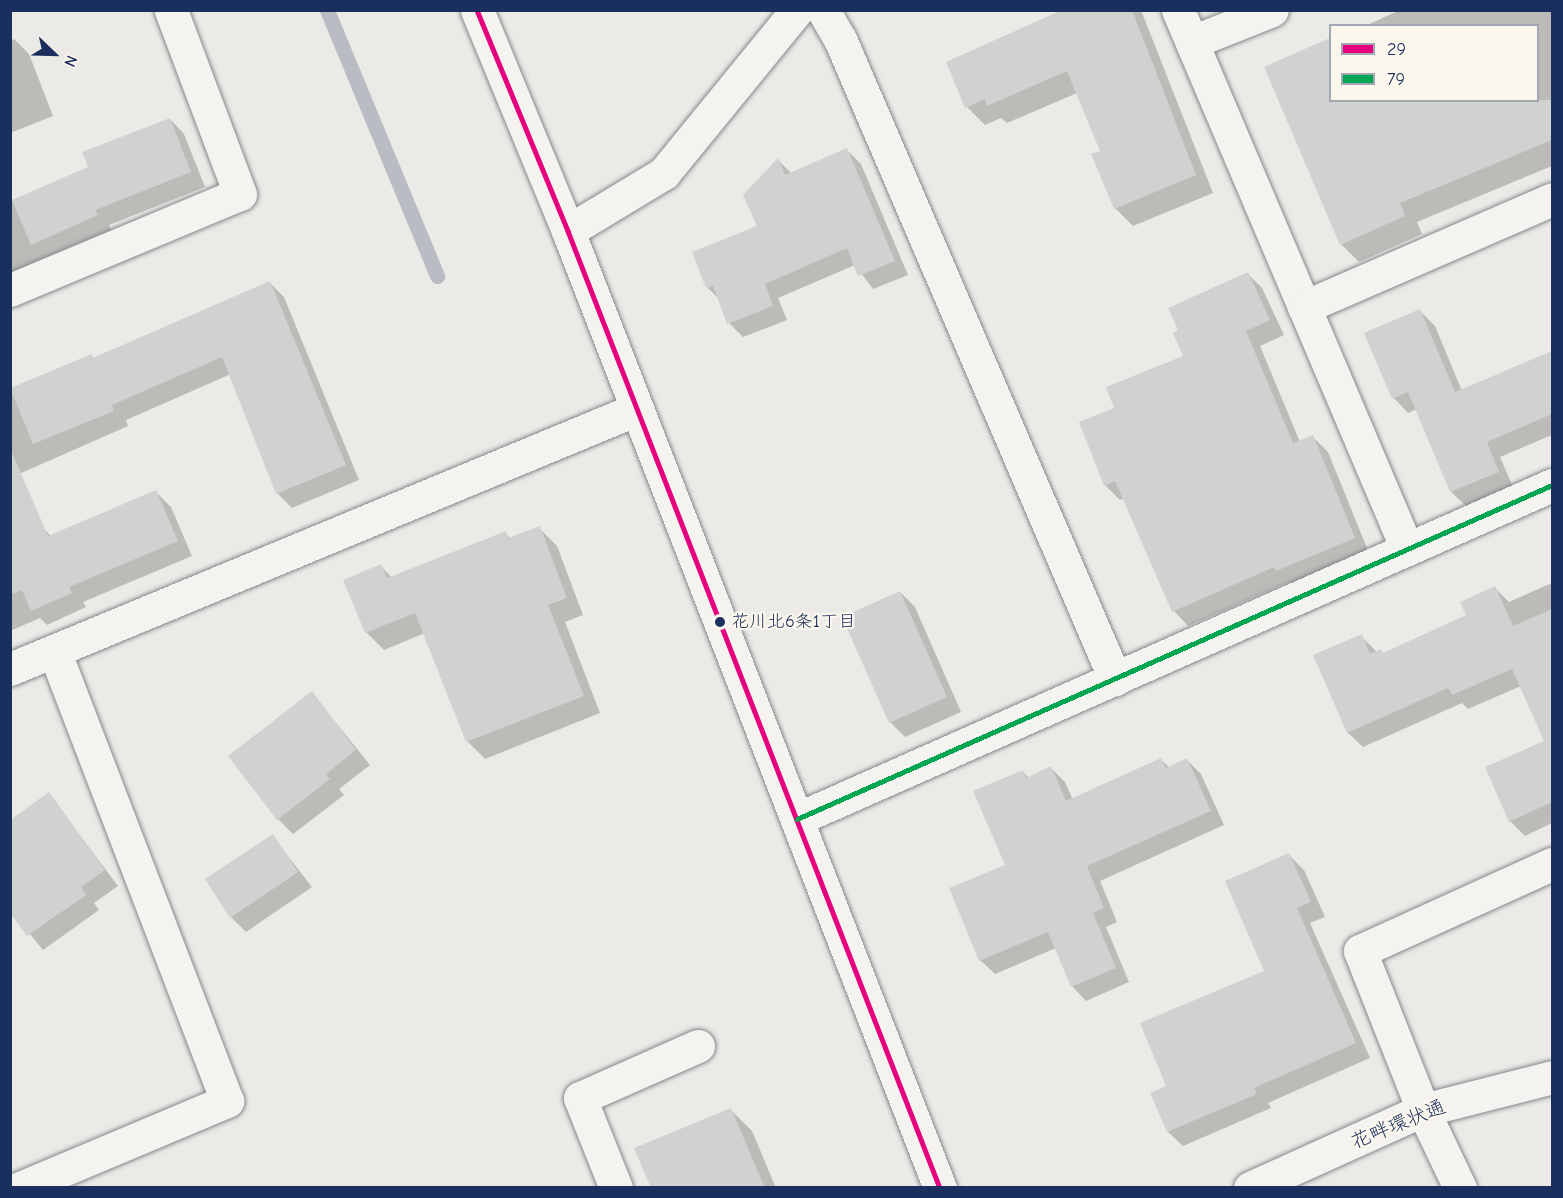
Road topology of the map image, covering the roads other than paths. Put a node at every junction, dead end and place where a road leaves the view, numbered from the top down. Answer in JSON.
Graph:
{"nodes":[{"id":1,"x":171,"y":10,"type":"edge"},
{"id":2,"x":477,"y":10,"type":"edge"},
{"id":3,"x":797,"y":10,"type":"edge"},
{"id":4,"x":823,"y":10,"type":"edge"},
{"id":5,"x":1178,"y":10,"type":"edge"},
{"id":6,"x":1272,"y":10,"type":"edge"},
{"id":7,"x":1192,"y":42,"type":"junction"},
{"id":8,"x":1552,"y":199,"type":"edge"},
{"id":9,"x":568,"y":231,"type":"junction"},
{"id":10,"x":10,"y":290,"type":"edge"},
{"id":11,"x":1304,"y":307,"type":"junction"},
{"id":12,"x":637,"y":409,"type":"junction"},
{"id":13,"x":1552,"y":484,"type":"edge"},
{"id":14,"x":1407,"y":549,"type":"junction"},
{"id":15,"x":54,"y":651,"type":"junction"},
{"id":16,"x":10,"y":669,"type":"edge"},
{"id":17,"x":1115,"y":679,"type":"junction"},
{"id":18,"x":797,"y":819,"type":"junction"},
{"id":19,"x":1552,"y":864,"type":"edge"},
{"id":20,"x":698,"y":1046,"type":"dead end"},
{"id":21,"x":1552,"y":1077,"type":"edge"},
{"id":22,"x":1423,"y":1110,"type":"junction"},
{"id":23,"x":20,"y":1188,"type":"edge"},
{"id":24,"x":616,"y":1188,"type":"edge"},
{"id":25,"x":940,"y":1188,"type":"edge"},
{"id":26,"x":1250,"y":1188,"type":"edge"},
{"id":27,"x":1460,"y":1188,"type":"edge"}],
"edges":[{"from":1,"to":10,"type":"street"},
{"from":2,"to":9,"type":"street"},
{"from":3,"to":9,"type":"street"},
{"from":4,"to":17,"type":"street"},
{"from":5,"to":7,"type":"street"},
{"from":6,"to":7,"type":"street"},
{"from":7,"to":11,"type":"street"},
{"from":8,"to":11,"type":"street"},
{"from":9,"to":12,"type":"street"},
{"from":11,"to":14,"type":"street"},
{"from":12,"to":15,"type":"street"},
{"from":12,"to":18,"type":"street"},
{"from":13,"to":14,"type":"street"},
{"from":14,"to":17,"type":"street"},
{"from":15,"to":16,"type":"street"},
{"from":15,"to":23,"type":"street"},
{"from":17,"to":18,"type":"street"},
{"from":18,"to":25,"type":"street"},
{"from":19,"to":22,"type":"street"},
{"from":20,"to":24,"type":"street"},
{"from":21,"to":22,"type":"street","name":"花畔環状通"},
{"from":22,"to":26,"type":"street","name":"花畔環状通"},
{"from":22,"to":27,"type":"street"}]}
